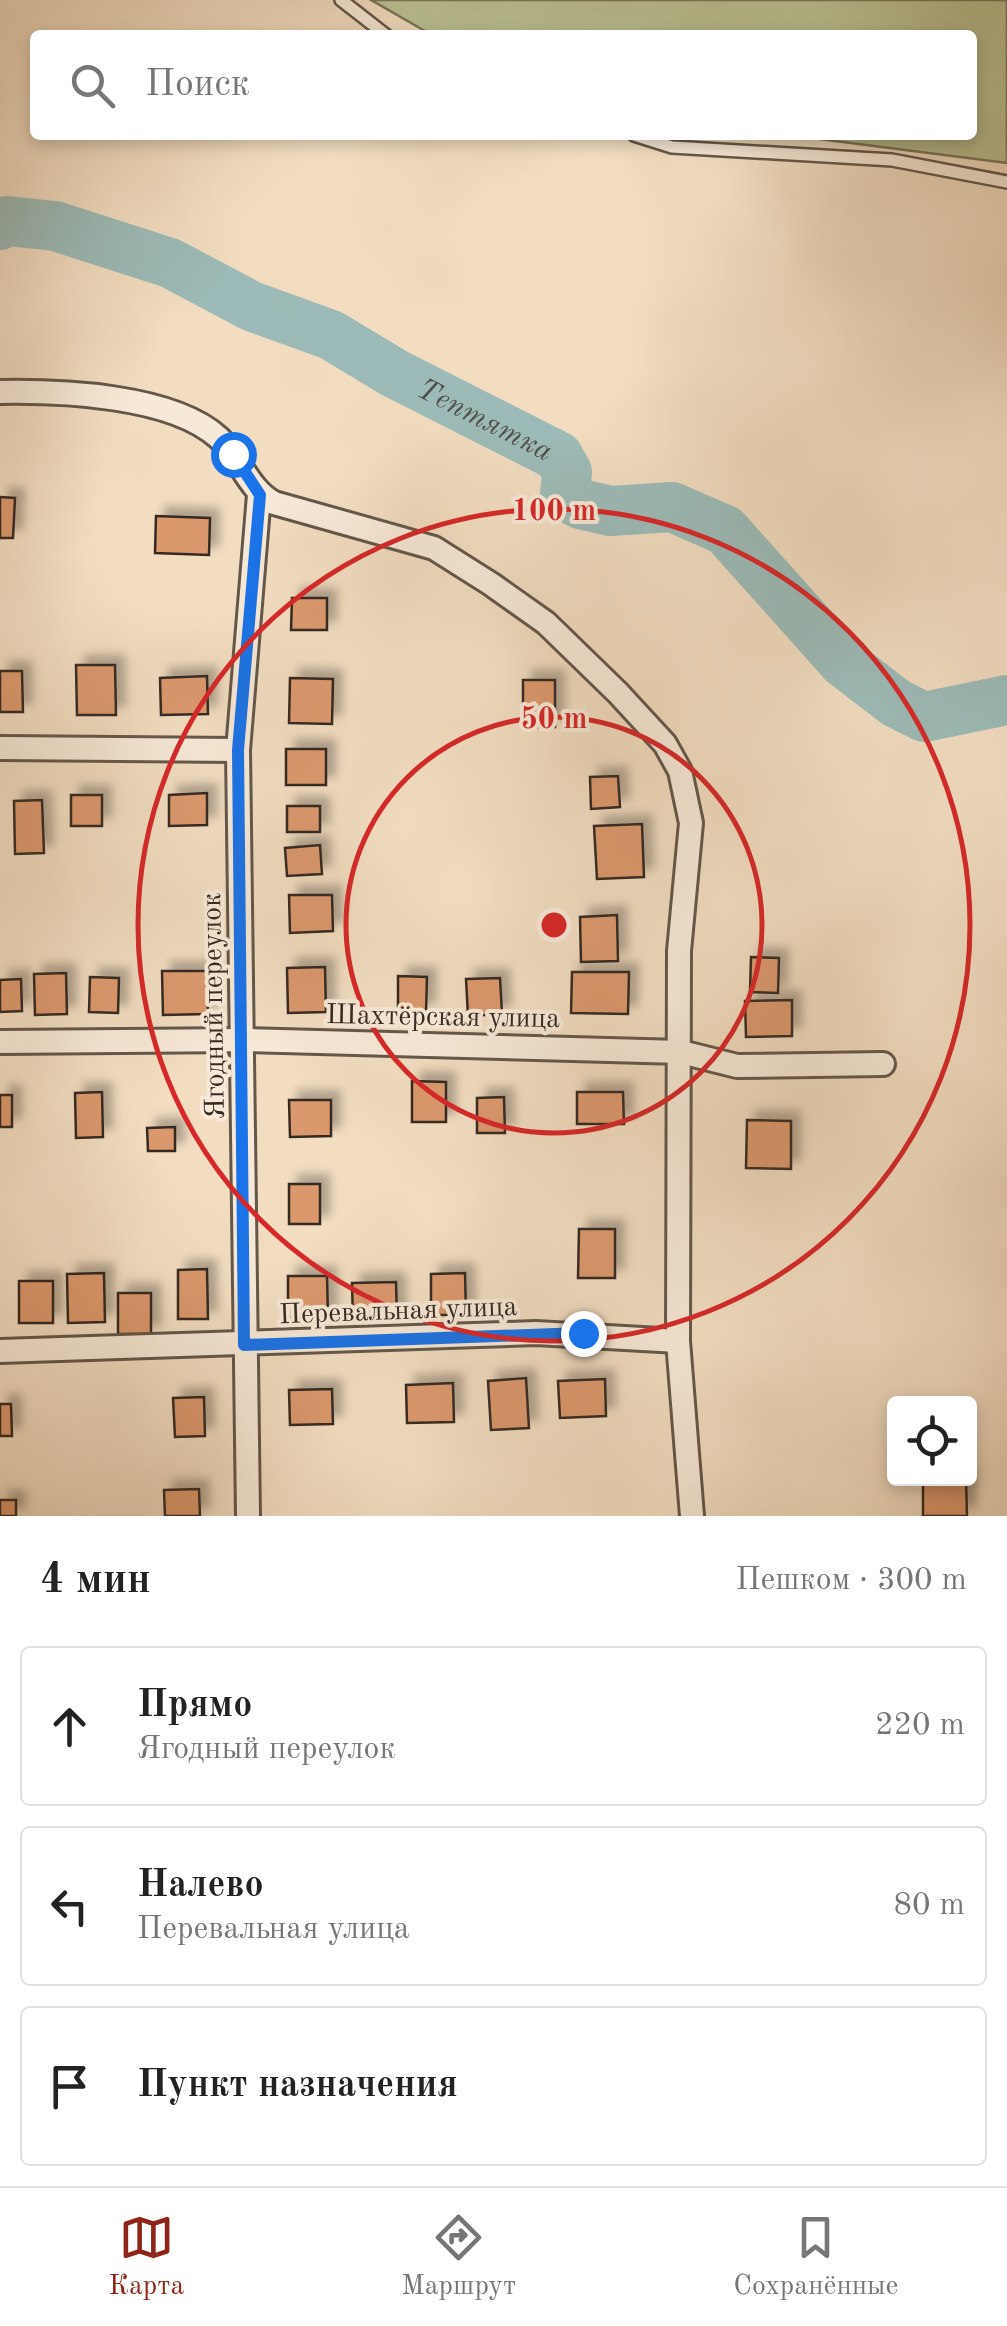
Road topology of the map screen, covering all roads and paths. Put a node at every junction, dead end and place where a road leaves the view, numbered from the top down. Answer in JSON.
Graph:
{"nodes":[{"id":1,"x":341,"y":0,"type":"edge"},
{"id":2,"x":380,"y":30,"type":"edge"},
{"id":3,"x":650,"y":140,"type":"edge"},
{"id":4,"x":1007,"y":182,"type":"edge"},
{"id":5,"x":0,"y":392,"type":"edge"},
{"id":6,"x":260,"y":495,"type":"junction"},
{"id":7,"x":0,"y":748,"type":"edge"},
{"id":8,"x":238,"y":750,"type":"junction"},
{"id":9,"x":244,"y":1040,"type":"junction"},
{"id":10,"x":0,"y":1042,"type":"edge"},
{"id":11,"x":681,"y":1052,"type":"junction"},
{"id":12,"x":883,"y":1064,"type":"dead end"},
{"id":13,"x":678,"y":1340,"type":"junction"},
{"id":14,"x":244,"y":1345,"type":"junction"},
{"id":15,"x":0,"y":1351,"type":"edge"},
{"id":16,"x":248,"y":1516,"type":"edge"},
{"id":17,"x":692,"y":1516,"type":"edge"}],
"edges":[{"from":1,"to":2,"type":"lane"},
{"from":3,"to":4,"type":"lane"},
{"from":5,"to":6,"type":"street"},
{"from":6,"to":8,"type":"street","name":"Ягодный переулок"},
{"from":6,"to":11,"type":"street"},
{"from":7,"to":8,"type":"street"},
{"from":8,"to":9,"type":"street","name":"Ягодный переулок"},
{"from":9,"to":10,"type":"street","name":"Шахтёрская улица"},
{"from":9,"to":11,"type":"street","name":"Шахтёрская улица"},
{"from":9,"to":14,"type":"street","name":"Ягодный переулок"},
{"from":11,"to":12,"type":"street","name":"Шахтёрская улица"},
{"from":11,"to":13,"type":"street"},
{"from":13,"to":14,"type":"street","name":"Перевальная улица"},
{"from":13,"to":17,"type":"street"},
{"from":14,"to":15,"type":"street","name":"Перевальная улица"},
{"from":14,"to":16,"type":"street","name":"Ягодный переулок"}]}
